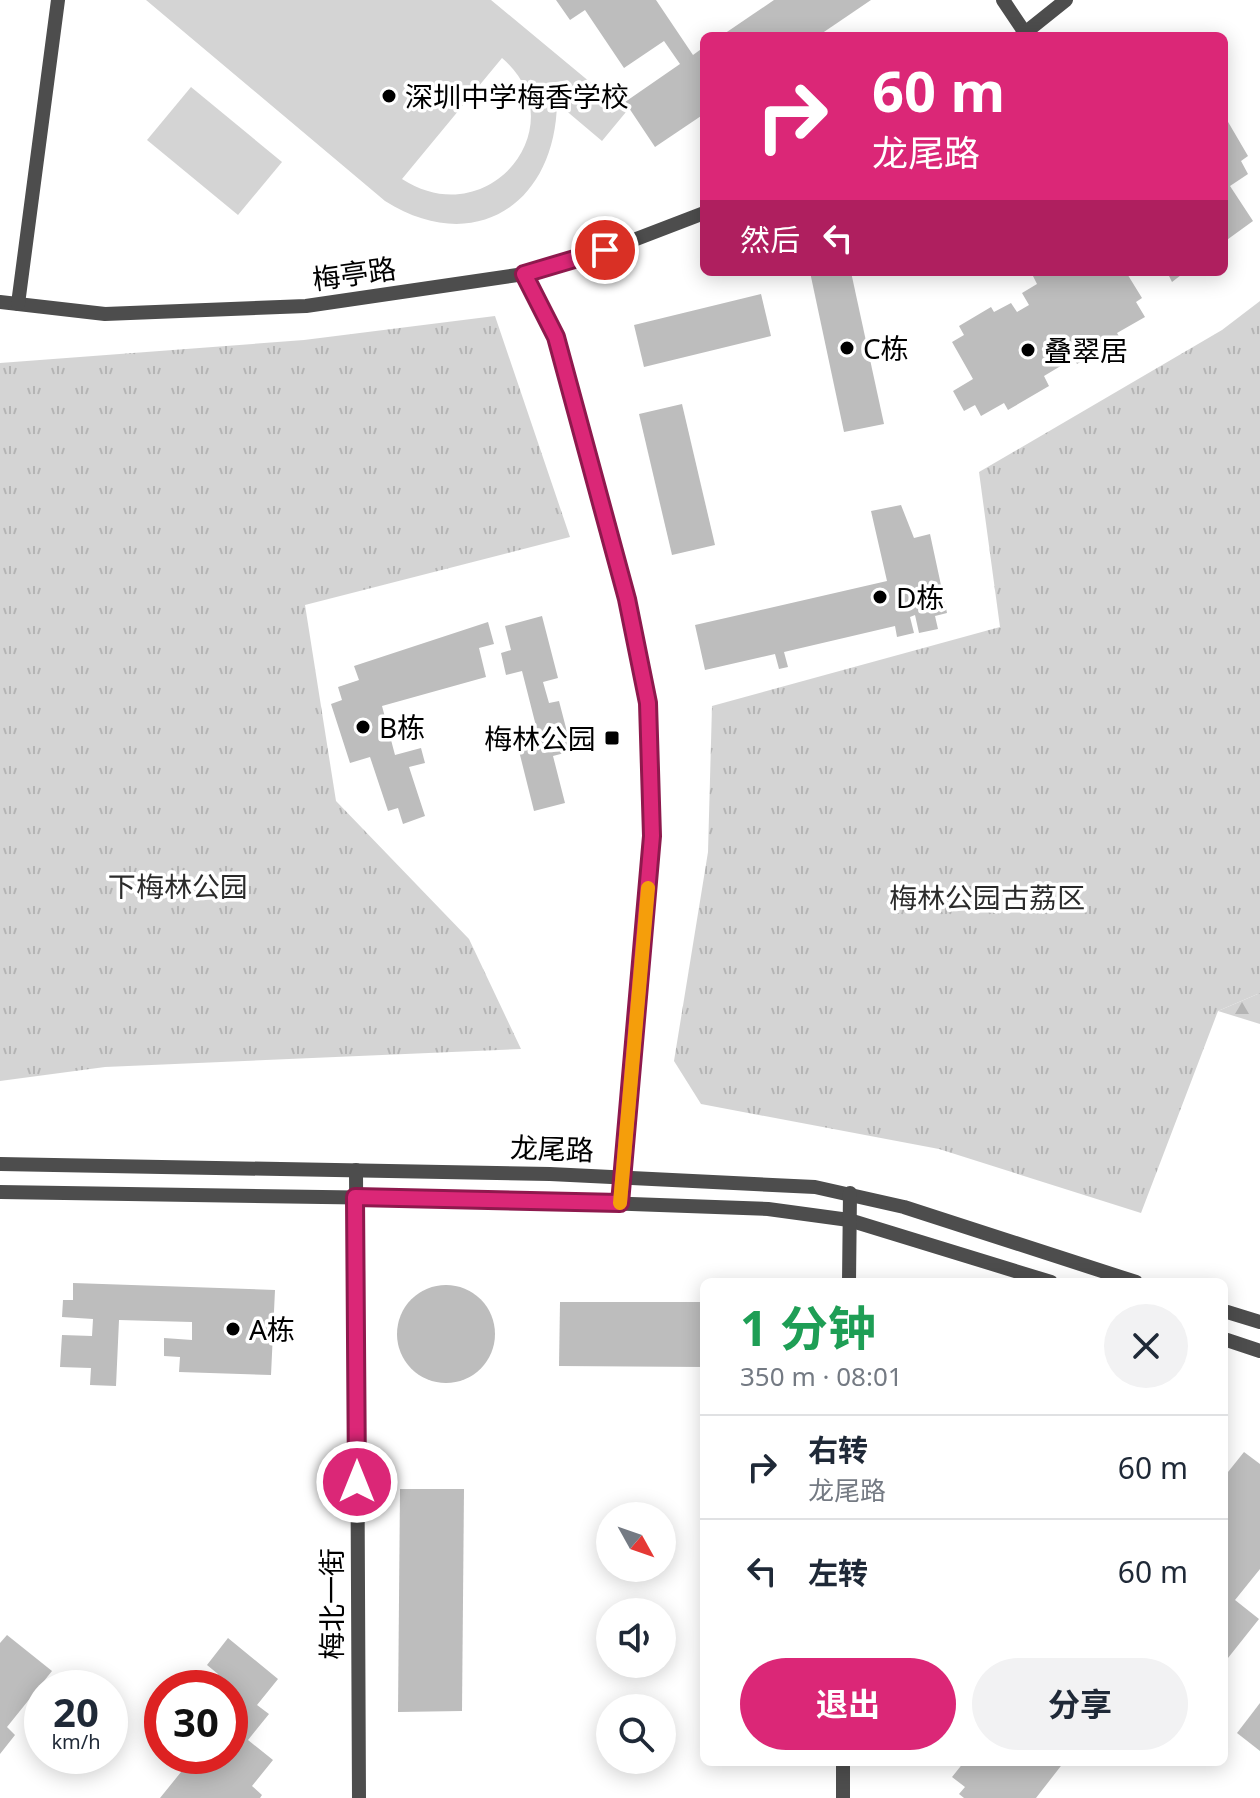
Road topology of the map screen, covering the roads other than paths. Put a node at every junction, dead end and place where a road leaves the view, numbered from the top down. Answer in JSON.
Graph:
{"nodes":[{"id":1,"x":58,"y":0,"type":"edge"},
{"id":2,"x":1003,"y":0,"type":"edge"},
{"id":3,"x":1066,"y":0,"type":"edge"},
{"id":4,"x":1022,"y":32,"type":"edge"},
{"id":5,"x":1026,"y":32,"type":"edge"},
{"id":6,"x":700,"y":215,"type":"edge"},
{"id":7,"x":524,"y":274,"type":"junction"},
{"id":8,"x":0,"y":302,"type":"edge"},
{"id":9,"x":18,"y":304,"type":"junction"},
{"id":10,"x":0,"y":1164,"type":"edge"},
{"id":11,"x":356,"y":1170,"type":"junction"},
{"id":12,"x":622,"y":1177,"type":"junction"},
{"id":13,"x":0,"y":1192,"type":"edge"},
{"id":14,"x":850,"y":1193,"type":"junction"},
{"id":15,"x":355,"y":1197,"type":"junction"},
{"id":16,"x":620,"y":1203,"type":"junction"},
{"id":17,"x":849,"y":1220,"type":"junction"},
{"id":18,"x":849,"y":1278,"type":"edge"},
{"id":19,"x":1038,"y":1278,"type":"edge"},
{"id":20,"x":1124,"y":1278,"type":"edge"},
{"id":21,"x":1228,"y":1312,"type":"edge"},
{"id":22,"x":1260,"y":1322,"type":"edge"},
{"id":23,"x":1228,"y":1340,"type":"edge"},
{"id":24,"x":1260,"y":1351,"type":"edge"},
{"id":25,"x":843,"y":1766,"type":"edge"},
{"id":26,"x":359,"y":1798,"type":"edge"},
{"id":27,"x":843,"y":1798,"type":"edge"}],
"edges":[{"from":1,"to":9,"type":"street"},
{"from":2,"to":4,"type":"street"},
{"from":3,"to":5,"type":"street"},
{"from":6,"to":7,"type":"street","name":"梅亭路"},
{"from":7,"to":9,"type":"street","name":"梅亭路"},
{"from":7,"to":12,"type":"street"},
{"from":8,"to":9,"type":"street","name":"梅亭路"},
{"from":10,"to":11,"type":"street","name":"龙尾路"},
{"from":11,"to":12,"type":"street","name":"龙尾路"},
{"from":11,"to":15,"type":"street","name":"梅北一街"},
{"from":12,"to":14,"type":"street","name":"龙尾路"},
{"from":12,"to":16,"type":"street"},
{"from":13,"to":15,"type":"street","name":"龙尾路"},
{"from":14,"to":17,"type":"street"},
{"from":14,"to":20,"type":"street","name":"龙尾路"},
{"from":15,"to":16,"type":"street","name":"龙尾路"},
{"from":15,"to":26,"type":"street","name":"梅北一街"},
{"from":16,"to":17,"type":"street","name":"龙尾路"},
{"from":17,"to":18,"type":"street"},
{"from":17,"to":19,"type":"street","name":"龙尾路"},
{"from":21,"to":22,"type":"street"},
{"from":23,"to":24,"type":"street"},
{"from":25,"to":27,"type":"street"}]}
